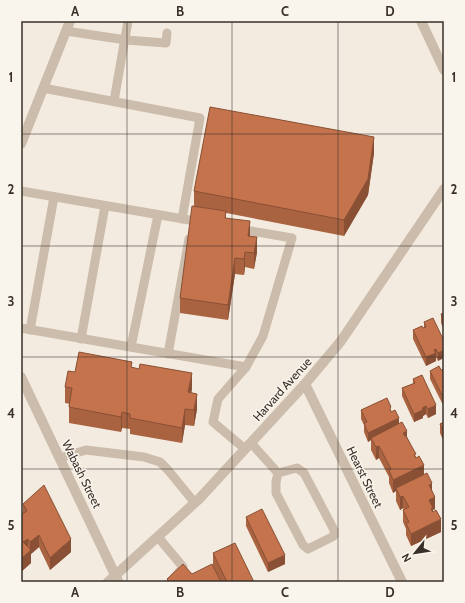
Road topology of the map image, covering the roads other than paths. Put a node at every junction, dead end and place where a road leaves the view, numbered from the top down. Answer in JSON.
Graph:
{"nodes":[{"id":1,"x":70,"y":21,"type":"edge"},
{"id":2,"x":128,"y":21,"type":"edge"},
{"id":3,"x":421,"y":21,"type":"edge"},
{"id":4,"x":66,"y":31,"type":"junction"},
{"id":5,"x":167,"y":33,"type":"dead end"},
{"id":6,"x":126,"y":40,"type":"junction"},
{"id":7,"x":444,"y":70,"type":"edge"},
{"id":8,"x":43,"y":88,"type":"junction"},
{"id":9,"x":114,"y":101,"type":"junction"},
{"id":10,"x":21,"y":144,"type":"edge"},
{"id":11,"x":444,"y":189,"type":"edge"},
{"id":12,"x":21,"y":191,"type":"edge"},
{"id":13,"x":54,"y":197,"type":"junction"},
{"id":14,"x":104,"y":206,"type":"junction"},
{"id":15,"x":158,"y":215,"type":"junction"},
{"id":16,"x":187,"y":220,"type":"junction"},
{"id":17,"x":207,"y":223,"type":"edge"},
{"id":18,"x":230,"y":227,"type":"edge"},
{"id":19,"x":26,"y":329,"type":"edge"},
{"id":20,"x":81,"y":339,"type":"junction"},
{"id":21,"x":131,"y":348,"type":"junction"},
{"id":22,"x":168,"y":354,"type":"junction"},
{"id":23,"x":246,"y":368,"type":"junction"},
{"id":24,"x":21,"y":377,"type":"edge"},
{"id":25,"x":305,"y":384,"type":"junction"},
{"id":26,"x":248,"y":446,"type":"junction"},
{"id":27,"x":60,"y":458,"type":"junction"},
{"id":28,"x":278,"y":473,"type":"junction"},
{"id":29,"x":195,"y":503,"type":"junction"},
{"id":30,"x":158,"y":537,"type":"junction"},
{"id":31,"x":183,"y":567,"type":"junction"},
{"id":32,"x":190,"y":577,"type":"edge"},
{"id":33,"x":114,"y":580,"type":"edge"},
{"id":34,"x":171,"y":582,"type":"edge"},
{"id":35,"x":402,"y":582,"type":"edge"}],
"edges":[{"from":1,"to":4,"type":"street"},
{"from":2,"to":6,"type":"lane"},
{"from":3,"to":7,"type":"street"},
{"from":4,"to":6,"type":"lane"},
{"from":4,"to":8,"type":"street"},
{"from":5,"to":6,"type":"lane"},
{"from":6,"to":9,"type":"lane"},
{"from":8,"to":9,"type":"lane"},
{"from":8,"to":10,"type":"street"},
{"from":9,"to":16,"type":"lane"},
{"from":11,"to":25,"type":"street","name":"Harvard Avenue"},
{"from":12,"to":13,"type":"lane"},
{"from":13,"to":14,"type":"lane"},
{"from":13,"to":19,"type":"lane"},
{"from":14,"to":15,"type":"lane"},
{"from":14,"to":20,"type":"lane"},
{"from":15,"to":16,"type":"lane"},
{"from":15,"to":21,"type":"lane"},
{"from":16,"to":17,"type":"lane"},
{"from":16,"to":22,"type":"lane"},
{"from":18,"to":23,"type":"lane"},
{"from":19,"to":20,"type":"lane"},
{"from":20,"to":21,"type":"lane"},
{"from":21,"to":22,"type":"lane"},
{"from":22,"to":23,"type":"lane"},
{"from":23,"to":26,"type":"lane"},
{"from":24,"to":27,"type":"street","name":"Wabash Street"},
{"from":25,"to":26,"type":"street","name":"Harvard Avenue"},
{"from":25,"to":35,"type":"street","name":"Hearst Street"},
{"from":26,"to":28,"type":"lane"},
{"from":26,"to":29,"type":"street","name":"Harvard Avenue"},
{"from":27,"to":29,"type":"lane"},
{"from":27,"to":33,"type":"street","name":"Wabash Street"},
{"from":28,"to":28,"type":"lane"},
{"from":29,"to":30,"type":"street","name":"Harvard Avenue"},
{"from":30,"to":31,"type":"lane"},
{"from":30,"to":33,"type":"street","name":"Harvard Avenue"},
{"from":31,"to":32,"type":"lane"},
{"from":31,"to":34,"type":"lane"}]}
